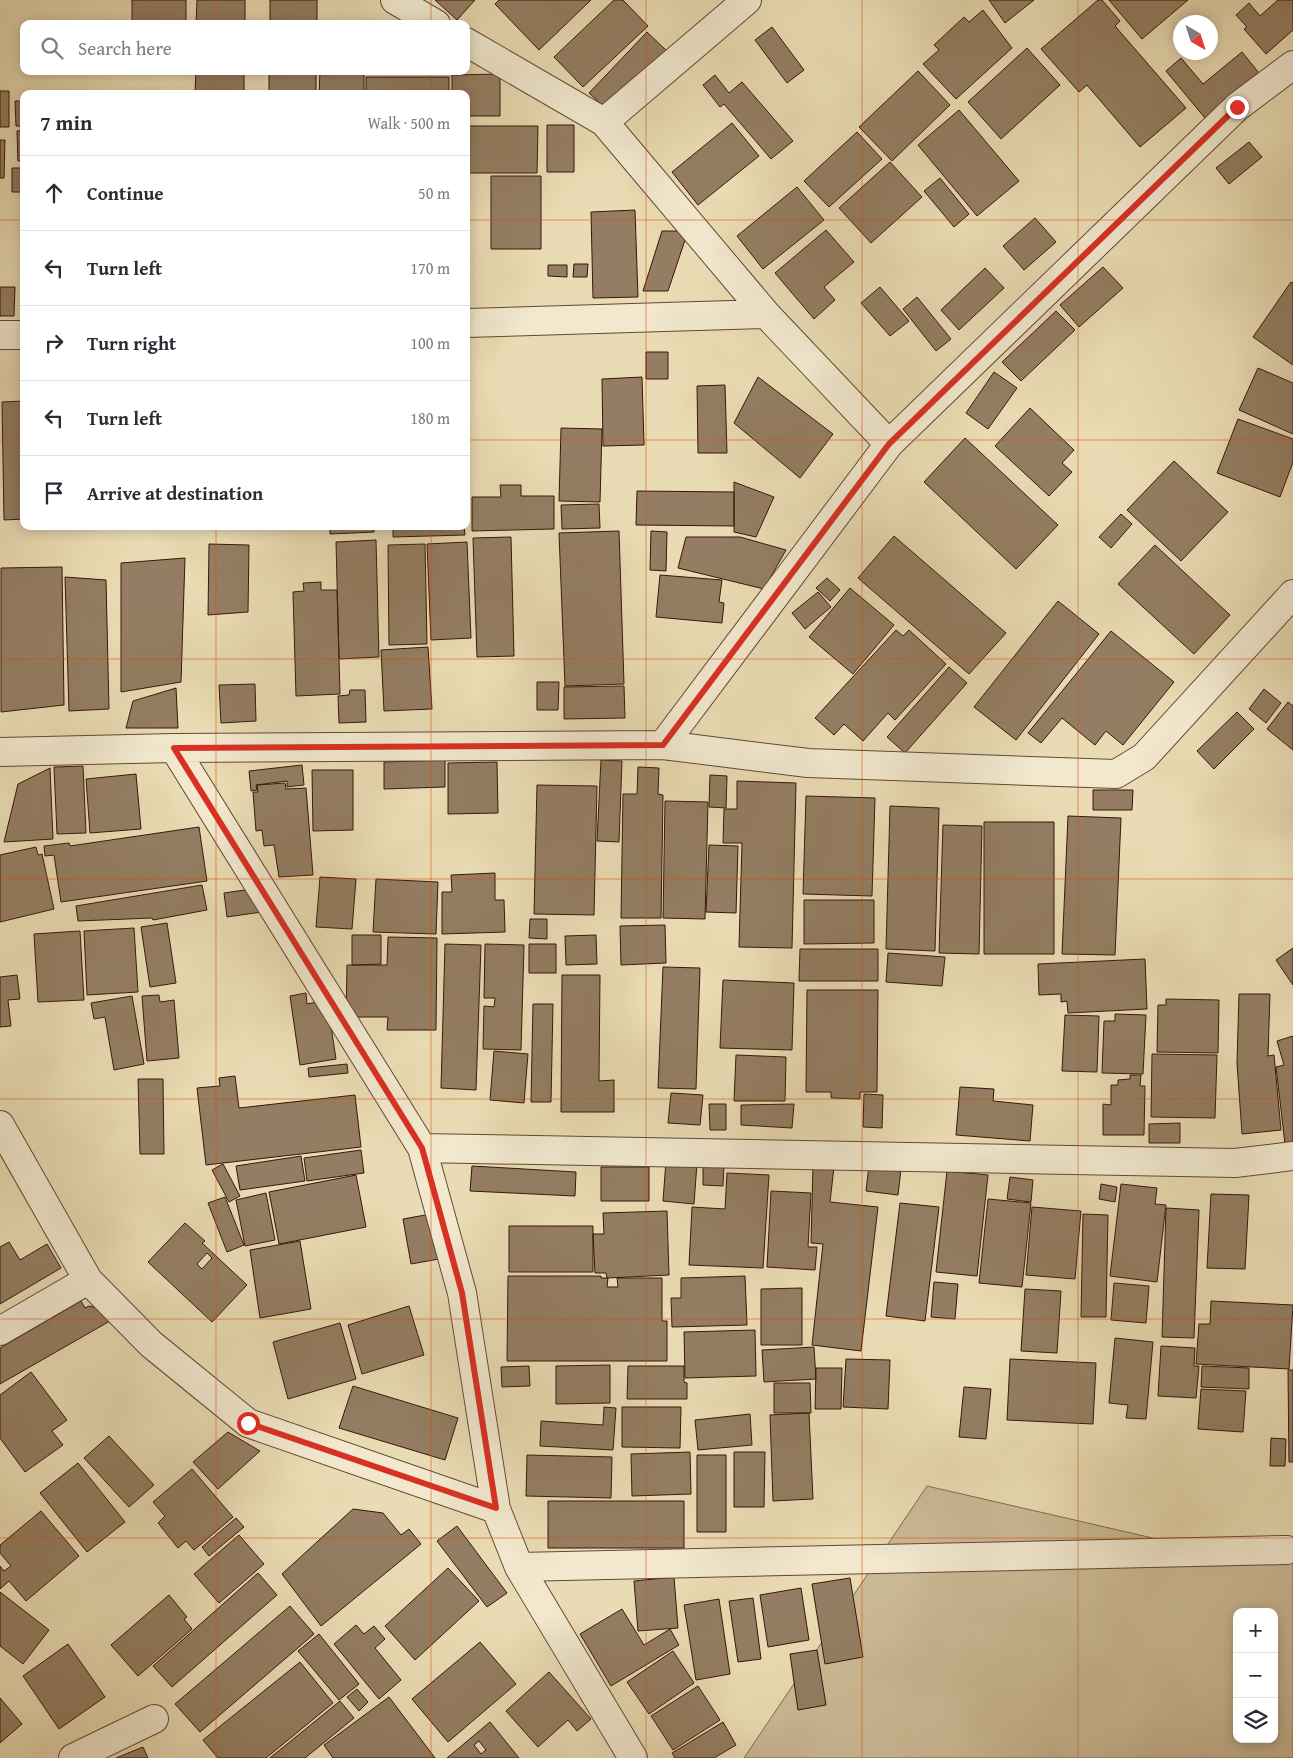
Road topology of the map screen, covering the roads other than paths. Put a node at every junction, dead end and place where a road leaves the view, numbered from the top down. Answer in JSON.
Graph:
{"nodes":[{"id":1,"x":395,"y":0,"type":"edge"},
{"id":2,"x":747,"y":0,"type":"edge"},
{"id":3,"x":429,"y":20,"type":"edge"},
{"id":4,"x":470,"y":44,"type":"edge"},
{"id":5,"x":1293,"y":65,"type":"edge"},
{"id":6,"x":604,"y":122,"type":"junction"},
{"id":7,"x":766,"y":314,"type":"junction"},
{"id":8,"x":470,"y":323,"type":"edge"},
{"id":9,"x":20,"y":335,"type":"edge"},
{"id":10,"x":0,"y":336,"type":"edge"},
{"id":11,"x":889,"y":444,"type":"junction"},
{"id":12,"x":1293,"y":594,"type":"edge"},
{"id":13,"x":663,"y":745,"type":"junction"},
{"id":14,"x":174,"y":748,"type":"junction"},
{"id":15,"x":0,"y":752,"type":"edge"},
{"id":16,"x":0,"y":1125,"type":"edge"},
{"id":17,"x":422,"y":1148,"type":"junction"},
{"id":18,"x":1293,"y":1156,"type":"edge"},
{"id":19,"x":88,"y":1280,"type":"junction"},
{"id":20,"x":0,"y":1331,"type":"edge"},
{"id":21,"x":496,"y":1508,"type":"junction"},
{"id":22,"x":1287,"y":1550,"type":"dead end"},
{"id":23,"x":519,"y":1567,"type":"junction"},
{"id":24,"x":154,"y":1719,"type":"dead end"},
{"id":25,"x":73,"y":1758,"type":"edge"},
{"id":26,"x":632,"y":1758,"type":"edge"}],
"edges":[{"from":1,"to":3,"type":"street"},
{"from":2,"to":6,"type":"street"},
{"from":4,"to":6,"type":"street"},
{"from":5,"to":11,"type":"street"},
{"from":6,"to":7,"type":"street"},
{"from":7,"to":8,"type":"street"},
{"from":7,"to":11,"type":"street"},
{"from":9,"to":10,"type":"street"},
{"from":11,"to":13,"type":"street"},
{"from":12,"to":13,"type":"street"},
{"from":13,"to":14,"type":"street"},
{"from":14,"to":15,"type":"street"},
{"from":14,"to":17,"type":"street"},
{"from":16,"to":19,"type":"street"},
{"from":17,"to":18,"type":"street"},
{"from":17,"to":21,"type":"street"},
{"from":19,"to":20,"type":"street"},
{"from":19,"to":21,"type":"street"},
{"from":21,"to":23,"type":"street"},
{"from":22,"to":23,"type":"street"},
{"from":23,"to":26,"type":"street"},
{"from":24,"to":25,"type":"street"}]}
